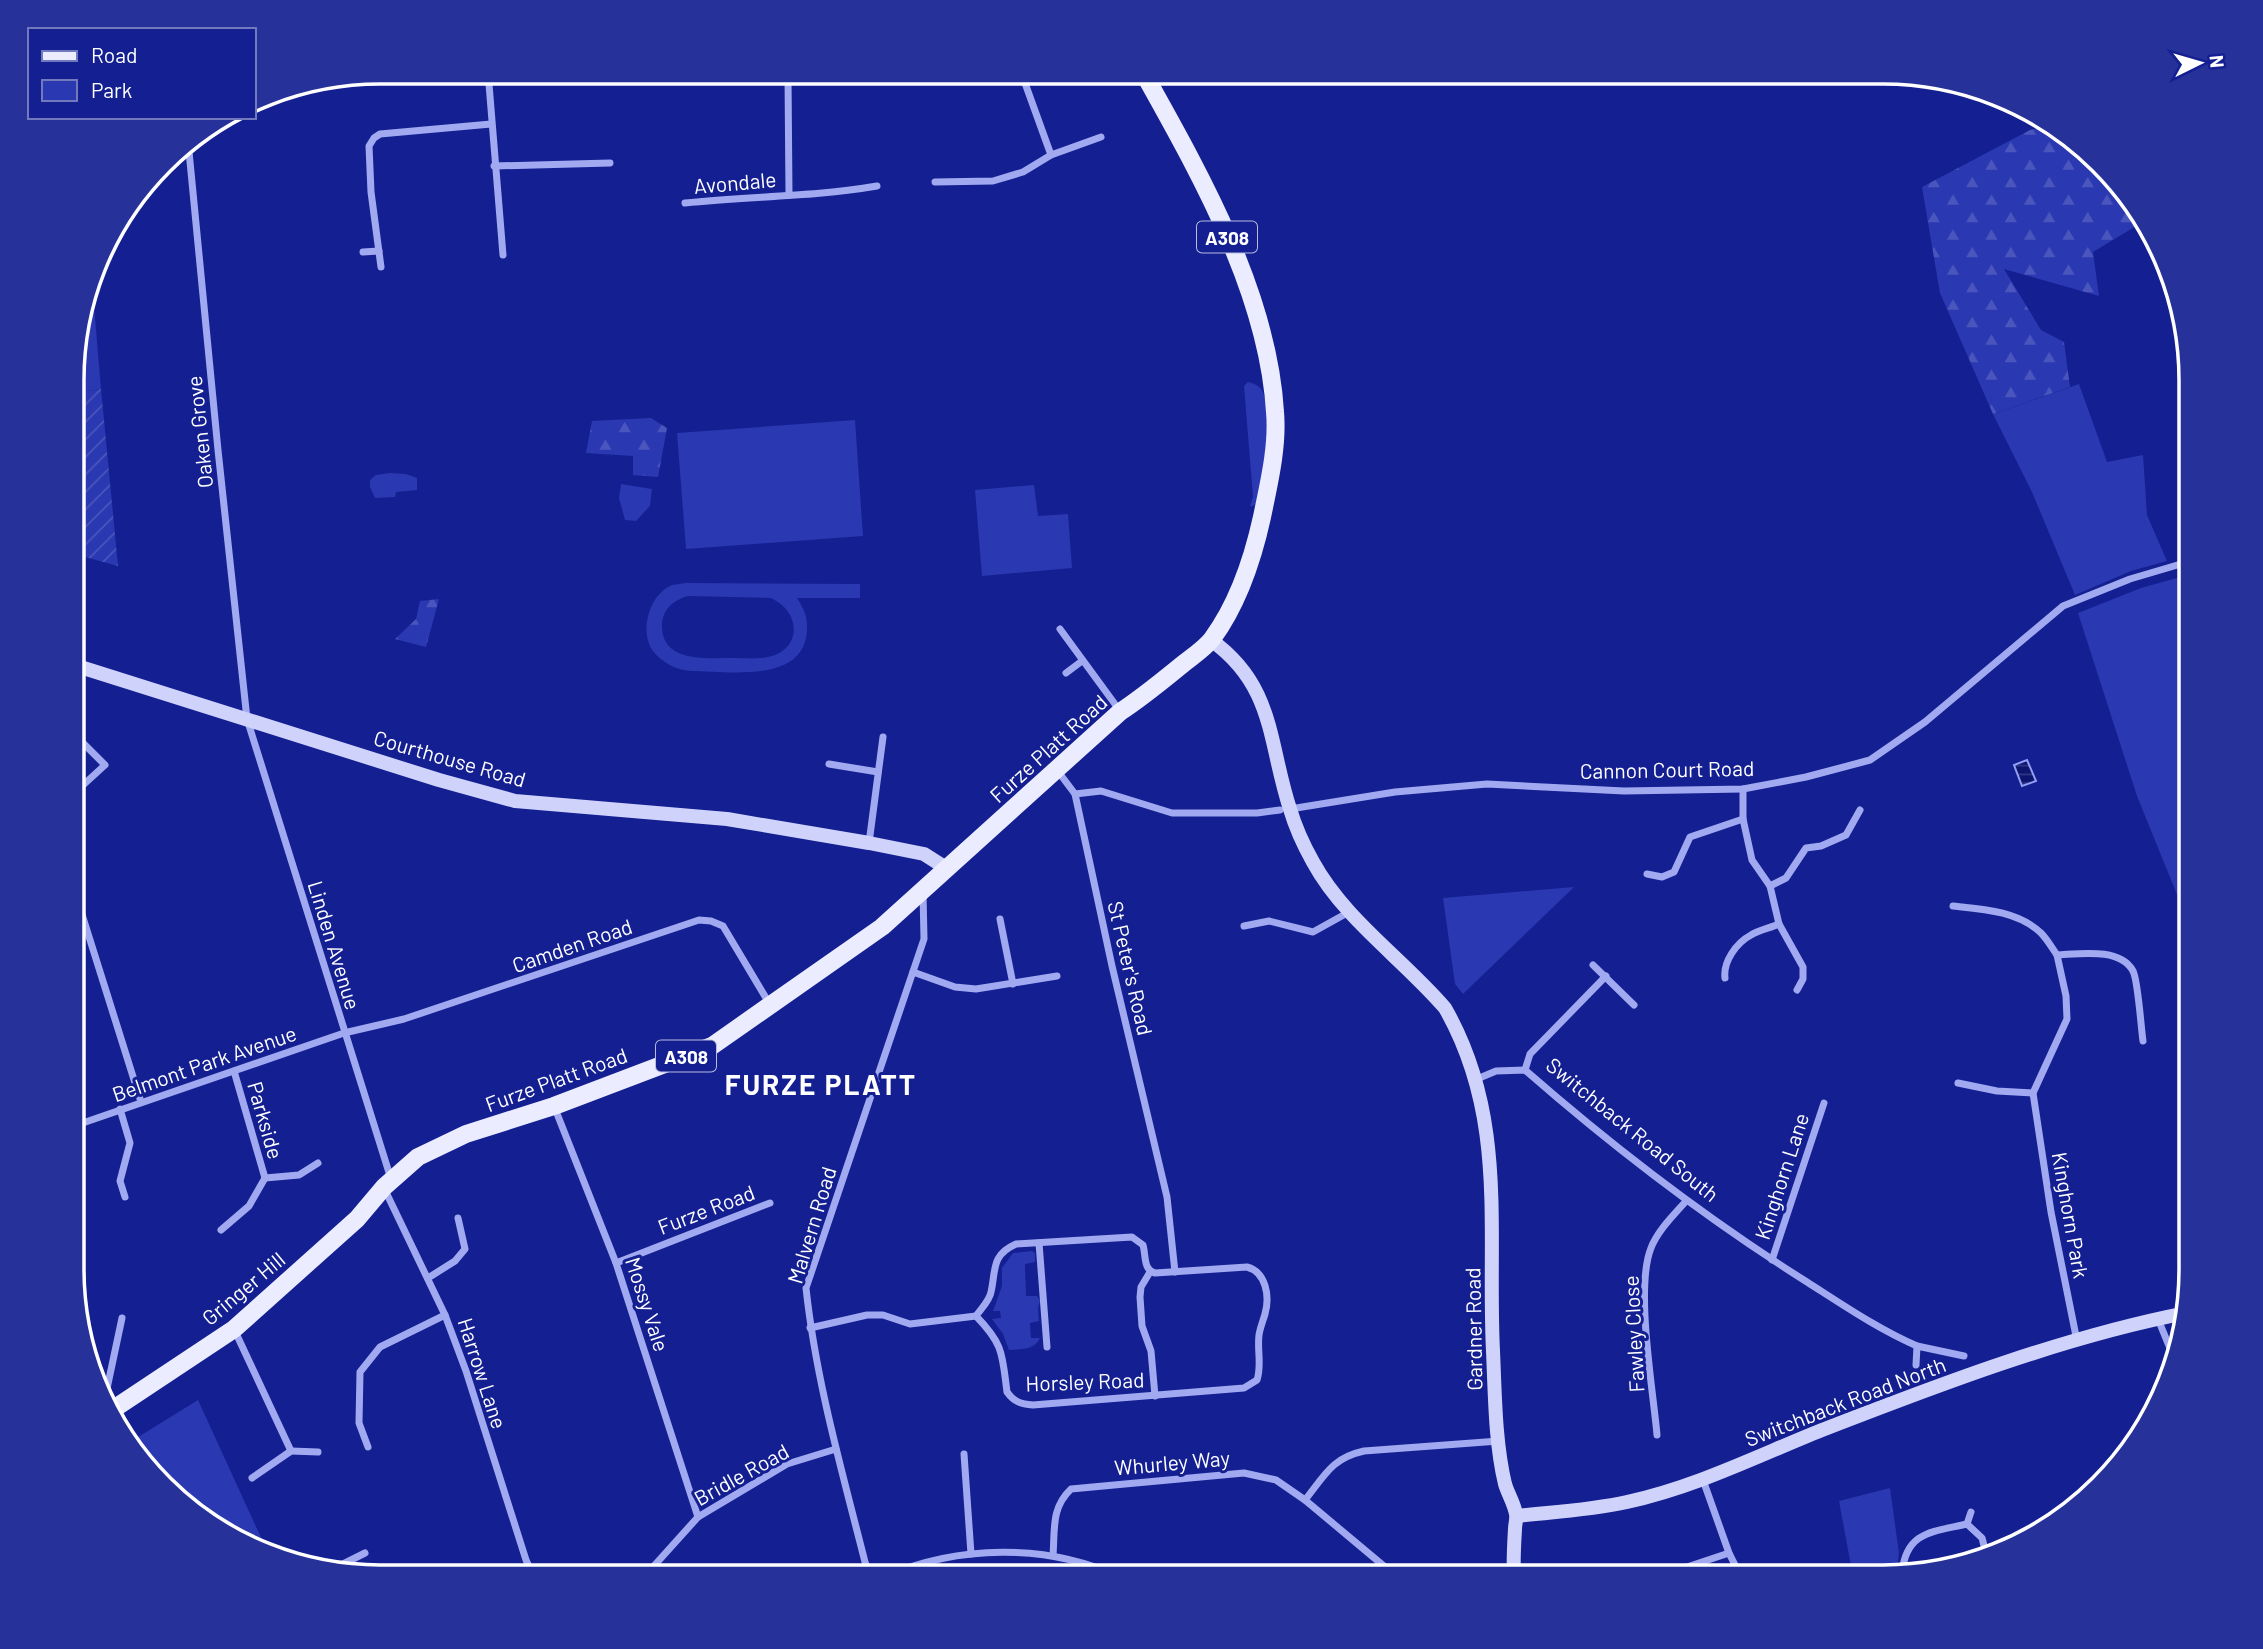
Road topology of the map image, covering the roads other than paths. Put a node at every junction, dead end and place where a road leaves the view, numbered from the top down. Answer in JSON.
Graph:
{"nodes":[{"id":1,"x":489,"y":84,"type":"edge"},
{"id":2,"x":788,"y":84,"type":"edge"},
{"id":3,"x":1025,"y":84,"type":"edge"},
{"id":4,"x":1149,"y":84,"type":"edge"},
{"id":5,"x":491,"y":124,"type":"junction"},
{"id":6,"x":1101,"y":137,"type":"dead end"},
{"id":7,"x":189,"y":154,"type":"edge"},
{"id":8,"x":1051,"y":155,"type":"junction"},
{"id":9,"x":611,"y":163,"type":"dead end"},
{"id":10,"x":495,"y":166,"type":"junction"},
{"id":11,"x":935,"y":182,"type":"dead end"},
{"id":12,"x":877,"y":186,"type":"dead end"},
{"id":13,"x":789,"y":195,"type":"junction"},
{"id":14,"x":685,"y":203,"type":"dead end"},
{"id":15,"x":379,"y":251,"type":"junction"},
{"id":16,"x":363,"y":252,"type":"dead end"},
{"id":17,"x":503,"y":255,"type":"dead end"},
{"id":18,"x":381,"y":267,"type":"dead end"},
{"id":19,"x":2179,"y":565,"type":"edge"},
{"id":20,"x":1060,"y":629,"type":"dead end"},
{"id":21,"x":1211,"y":640,"type":"junction"},
{"id":22,"x":1082,"y":661,"type":"junction"},
{"id":23,"x":84,"y":668,"type":"edge"},
{"id":24,"x":1066,"y":673,"type":"dead end"},
{"id":25,"x":1120,"y":712,"type":"junction"},
{"id":26,"x":247,"y":719,"type":"junction"},
{"id":27,"x":883,"y":737,"type":"dead end"},
{"id":28,"x":84,"y":744,"type":"edge"},
{"id":29,"x":829,"y":764,"type":"dead end"},
{"id":30,"x":1057,"y":769,"type":"junction"},
{"id":31,"x":878,"y":772,"type":"junction"},
{"id":32,"x":84,"y":784,"type":"edge"},
{"id":33,"x":1743,"y":789,"type":"junction"},
{"id":34,"x":1075,"y":794,"type":"junction"},
{"id":35,"x":1285,"y":809,"type":"junction"},
{"id":36,"x":1860,"y":810,"type":"dead end"},
{"id":37,"x":1743,"y":819,"type":"junction"},
{"id":38,"x":869,"y":843,"type":"junction"},
{"id":39,"x":946,"y":868,"type":"junction"},
{"id":40,"x":1647,"y":874,"type":"dead end"},
{"id":41,"x":1770,"y":886,"type":"junction"},
{"id":42,"x":923,"y":889,"type":"junction"},
{"id":43,"x":1953,"y":906,"type":"dead end"},
{"id":44,"x":1349,"y":911,"type":"junction"},
{"id":45,"x":1000,"y":919,"type":"dead end"},
{"id":46,"x":84,"y":921,"type":"edge"},
{"id":47,"x":1779,"y":925,"type":"junction"},
{"id":48,"x":1244,"y":926,"type":"dead end"},
{"id":49,"x":2057,"y":955,"type":"junction"},
{"id":50,"x":1593,"y":965,"type":"dead end"},
{"id":51,"x":913,"y":972,"type":"junction"},
{"id":52,"x":1057,"y":976,"type":"dead end"},
{"id":53,"x":1606,"y":976,"type":"junction"},
{"id":54,"x":1725,"y":978,"type":"dead end"},
{"id":55,"x":1013,"y":984,"type":"junction"},
{"id":56,"x":1797,"y":990,"type":"dead end"},
{"id":57,"x":769,"y":1005,"type":"junction"},
{"id":58,"x":1634,"y":1005,"type":"dead end"},
{"id":59,"x":344,"y":1033,"type":"junction"},
{"id":60,"x":2143,"y":1041,"type":"dead end"},
{"id":61,"x":1525,"y":1070,"type":"junction"},
{"id":62,"x":234,"y":1071,"type":"junction"},
{"id":63,"x":1477,"y":1079,"type":"junction"},
{"id":64,"x":1958,"y":1083,"type":"dead end"},
{"id":65,"x":2033,"y":1093,"type":"junction"},
{"id":66,"x":141,"y":1101,"type":"junction"},
{"id":67,"x":1824,"y":1103,"type":"dead end"},
{"id":68,"x":554,"y":1106,"type":"junction"},
{"id":69,"x":121,"y":1109,"type":"junction"},
{"id":70,"x":84,"y":1122,"type":"edge"},
{"id":71,"x":318,"y":1163,"type":"dead end"},
{"id":72,"x":265,"y":1178,"type":"junction"},
{"id":73,"x":387,"y":1184,"type":"junction"},
{"id":74,"x":125,"y":1197,"type":"dead end"},
{"id":75,"x":1686,"y":1201,"type":"junction"},
{"id":76,"x":770,"y":1203,"type":"dead end"},
{"id":77,"x":458,"y":1218,"type":"dead end"},
{"id":78,"x":221,"y":1230,"type":"dead end"},
{"id":79,"x":1039,"y":1243,"type":"junction"},
{"id":80,"x":1772,"y":1260,"type":"junction"},
{"id":81,"x":617,"y":1263,"type":"junction"},
{"id":82,"x":1150,"y":1272,"type":"junction"},
{"id":83,"x":1175,"y":1272,"type":"junction"},
{"id":84,"x":428,"y":1278,"type":"junction"},
{"id":85,"x":445,"y":1315,"type":"junction"},
{"id":86,"x":2175,"y":1315,"type":"edge"},
{"id":87,"x":976,"y":1316,"type":"junction"},
{"id":88,"x":122,"y":1318,"type":"dead end"},
{"id":89,"x":2157,"y":1319,"type":"junction"},
{"id":90,"x":810,"y":1328,"type":"junction"},
{"id":91,"x":234,"y":1329,"type":"junction"},
{"id":92,"x":2077,"y":1342,"type":"junction"},
{"id":93,"x":1917,"y":1346,"type":"junction"},
{"id":94,"x":2169,"y":1346,"type":"edge"},
{"id":95,"x":1047,"y":1348,"type":"dead end"},
{"id":96,"x":1964,"y":1356,"type":"dead end"},
{"id":97,"x":1916,"y":1365,"type":"dead end"},
{"id":98,"x":107,"y":1383,"type":"edge"},
{"id":99,"x":1155,"y":1396,"type":"junction"},
{"id":100,"x":118,"y":1406,"type":"edge"},
{"id":101,"x":1657,"y":1435,"type":"dead end"},
{"id":102,"x":1499,"y":1441,"type":"junction"},
{"id":103,"x":368,"y":1447,"type":"dead end"},
{"id":104,"x":836,"y":1449,"type":"junction"},
{"id":105,"x":291,"y":1451,"type":"junction"},
{"id":106,"x":318,"y":1452,"type":"dead end"},
{"id":107,"x":964,"y":1454,"type":"dead end"},
{"id":108,"x":252,"y":1478,"type":"dead end"},
{"id":109,"x":1703,"y":1480,"type":"junction"},
{"id":110,"x":1306,"y":1500,"type":"junction"},
{"id":111,"x":1971,"y":1512,"type":"dead end"},
{"id":112,"x":1517,"y":1516,"type":"junction"},
{"id":113,"x":698,"y":1517,"type":"junction"},
{"id":114,"x":1967,"y":1524,"type":"junction"},
{"id":115,"x":1984,"y":1547,"type":"edge"},
{"id":116,"x":365,"y":1553,"type":"dead end"},
{"id":117,"x":1730,"y":1553,"type":"junction"},
{"id":118,"x":971,"y":1554,"type":"junction"},
{"id":119,"x":1053,"y":1555,"type":"junction"},
{"id":120,"x":350,"y":1563,"type":"edge"},
{"id":121,"x":1904,"y":1564,"type":"edge"},
{"id":122,"x":528,"y":1565,"type":"edge"},
{"id":123,"x":655,"y":1565,"type":"edge"},
{"id":124,"x":866,"y":1565,"type":"edge"},
{"id":125,"x":916,"y":1565,"type":"edge"},
{"id":126,"x":1083,"y":1565,"type":"edge"},
{"id":127,"x":1383,"y":1565,"type":"edge"},
{"id":128,"x":1514,"y":1565,"type":"edge"},
{"id":129,"x":1694,"y":1565,"type":"edge"},
{"id":130,"x":1736,"y":1565,"type":"edge"}],
"edges":[{"from":1,"to":5,"type":"street"},
{"from":2,"to":13,"type":"street","name":"Avondale"},
{"from":3,"to":8,"type":"street"},
{"from":4,"to":21,"type":"main road","name":"Furze Platt Road","number":"A308"},
{"from":5,"to":10,"type":"street"},
{"from":5,"to":15,"type":"street"},
{"from":6,"to":8,"type":"street"},
{"from":7,"to":26,"type":"street","name":"Oaken Grove"},
{"from":8,"to":11,"type":"street"},
{"from":9,"to":10,"type":"street"},
{"from":10,"to":17,"type":"street"},
{"from":12,"to":13,"type":"street","name":"Avondale"},
{"from":13,"to":14,"type":"street","name":"Avondale"},
{"from":15,"to":16,"type":"street"},
{"from":15,"to":18,"type":"street"},
{"from":19,"to":33,"type":"street","name":"Cannon Court Road"},
{"from":20,"to":22,"type":"street"},
{"from":21,"to":25,"type":"main road","name":"Furze Platt Road","number":"A308"},
{"from":21,"to":35,"type":"street"},
{"from":22,"to":24,"type":"street"},
{"from":22,"to":25,"type":"street"},
{"from":23,"to":26,"type":"street","name":"Courthouse Road"},
{"from":25,"to":30,"type":"main road","name":"Furze Platt Road","number":"A308"},
{"from":26,"to":38,"type":"street","name":"Courthouse Road"},
{"from":26,"to":59,"type":"street","name":"Linden Avenue"},
{"from":27,"to":31,"type":"street"},
{"from":28,"to":32,"type":"street"},
{"from":29,"to":31,"type":"street"},
{"from":30,"to":34,"type":"street","name":"St Peter's Road"},
{"from":30,"to":39,"type":"main road","name":"Furze Platt Road","number":"A308"},
{"from":31,"to":38,"type":"street"},
{"from":33,"to":35,"type":"street","name":"Cannon Court Road"},
{"from":33,"to":37,"type":"street"},
{"from":34,"to":35,"type":"street","name":"Cannon Court Road"},
{"from":34,"to":83,"type":"street","name":"St Peter's Road"},
{"from":35,"to":44,"type":"street"},
{"from":36,"to":41,"type":"street"},
{"from":37,"to":40,"type":"street"},
{"from":37,"to":41,"type":"street"},
{"from":38,"to":39,"type":"street","name":"Courthouse Road"},
{"from":39,"to":42,"type":"main road","name":"Furze Platt Road","number":"A308"},
{"from":41,"to":47,"type":"street"},
{"from":42,"to":51,"type":"street","name":"Malvern Road"},
{"from":42,"to":57,"type":"main road","name":"Furze Platt Road","number":"A308"},
{"from":43,"to":49,"type":"street"},
{"from":44,"to":48,"type":"street"},
{"from":44,"to":63,"type":"street"},
{"from":45,"to":55,"type":"street"},
{"from":46,"to":66,"type":"street"},
{"from":47,"to":54,"type":"street"},
{"from":47,"to":56,"type":"street"},
{"from":49,"to":60,"type":"street"},
{"from":49,"to":65,"type":"street"},
{"from":50,"to":53,"type":"street"},
{"from":51,"to":55,"type":"street"},
{"from":51,"to":90,"type":"street","name":"Malvern Road"},
{"from":52,"to":55,"type":"street"},
{"from":53,"to":58,"type":"street"},
{"from":53,"to":61,"type":"street"},
{"from":57,"to":59,"type":"street","name":"Camden Road"},
{"from":57,"to":68,"type":"main road","name":"Furze Platt Road","number":"A308"},
{"from":59,"to":62,"type":"street","name":"Belmont Park Avenue"},
{"from":59,"to":73,"type":"street","name":"Linden Avenue"},
{"from":61,"to":63,"type":"street","name":"Switchback Road South"},
{"from":61,"to":75,"type":"street","name":"Switchback Road South"},
{"from":62,"to":66,"type":"street","name":"Belmont Park Avenue"},
{"from":62,"to":72,"type":"street","name":"Parkside"},
{"from":63,"to":102,"type":"street","name":"Gardner Road"},
{"from":64,"to":65,"type":"street"},
{"from":65,"to":92,"type":"street","name":"Kinghorn Park"},
{"from":66,"to":69,"type":"street","name":"Belmont Park Avenue"},
{"from":67,"to":80,"type":"street","name":"Kinghorn Lane"},
{"from":68,"to":73,"type":"main road","name":"Furze Platt Road","number":"A308"},
{"from":68,"to":81,"type":"street","name":"Mossy Vale"},
{"from":69,"to":70,"type":"street","name":"Belmont Park Avenue"},
{"from":69,"to":74,"type":"street"},
{"from":71,"to":72,"type":"street","name":"Parkside"},
{"from":72,"to":78,"type":"street","name":"Parkside"},
{"from":73,"to":84,"type":"street","name":"Harrow Lane"},
{"from":73,"to":91,"type":"main road","name":"Gringer Hill","number":"A308"},
{"from":75,"to":80,"type":"street","name":"Switchback Road South"},
{"from":75,"to":101,"type":"street","name":"Fawley Close"},
{"from":76,"to":81,"type":"street","name":"Furze Road"},
{"from":77,"to":84,"type":"street"},
{"from":79,"to":82,"type":"street"},
{"from":79,"to":87,"type":"street"},
{"from":79,"to":95,"type":"street"},
{"from":80,"to":93,"type":"street","name":"Switchback Road South"},
{"from":81,"to":113,"type":"street","name":"Mossy Vale"},
{"from":82,"to":83,"type":"street"},
{"from":82,"to":99,"type":"street"},
{"from":83,"to":99,"type":"street","name":"Horsley Road"},
{"from":84,"to":85,"type":"street","name":"Harrow Lane"},
{"from":85,"to":103,"type":"street"},
{"from":85,"to":122,"type":"street","name":"Harrow Lane"},
{"from":86,"to":89,"type":"street","name":"Switchback Road North"},
{"from":87,"to":90,"type":"street"},
{"from":87,"to":99,"type":"street","name":"Horsley Road"},
{"from":88,"to":98,"type":"street"},
{"from":89,"to":92,"type":"street","name":"Switchback Road North"},
{"from":89,"to":94,"type":"street"},
{"from":90,"to":104,"type":"street","name":"Malvern Road"},
{"from":91,"to":100,"type":"main road","name":"Gringer Hill","number":"A308"},
{"from":91,"to":105,"type":"street"},
{"from":92,"to":109,"type":"street","name":"Switchback Road North"},
{"from":93,"to":96,"type":"street","name":"Switchback Road South"},
{"from":93,"to":97,"type":"street"},
{"from":102,"to":110,"type":"street"},
{"from":102,"to":112,"type":"street","name":"Gardner Road"},
{"from":104,"to":113,"type":"street","name":"Bridle Road"},
{"from":104,"to":124,"type":"street","name":"Malvern Road"},
{"from":105,"to":106,"type":"street"},
{"from":105,"to":108,"type":"street"},
{"from":107,"to":118,"type":"street"},
{"from":109,"to":112,"type":"street","name":"Switchback Road North"},
{"from":109,"to":117,"type":"street"},
{"from":110,"to":119,"type":"street","name":"Whurley Way"},
{"from":110,"to":127,"type":"street","name":"Whurley Way"},
{"from":111,"to":114,"type":"street"},
{"from":112,"to":128,"type":"street","name":"Gardner Road"},
{"from":113,"to":123,"type":"street","name":"Bridle Road"},
{"from":114,"to":115,"type":"street"},
{"from":114,"to":121,"type":"street"},
{"from":116,"to":120,"type":"street"},
{"from":117,"to":129,"type":"street"},
{"from":117,"to":130,"type":"street"},
{"from":118,"to":119,"type":"street"},
{"from":118,"to":125,"type":"street"},
{"from":119,"to":126,"type":"street"}]}
